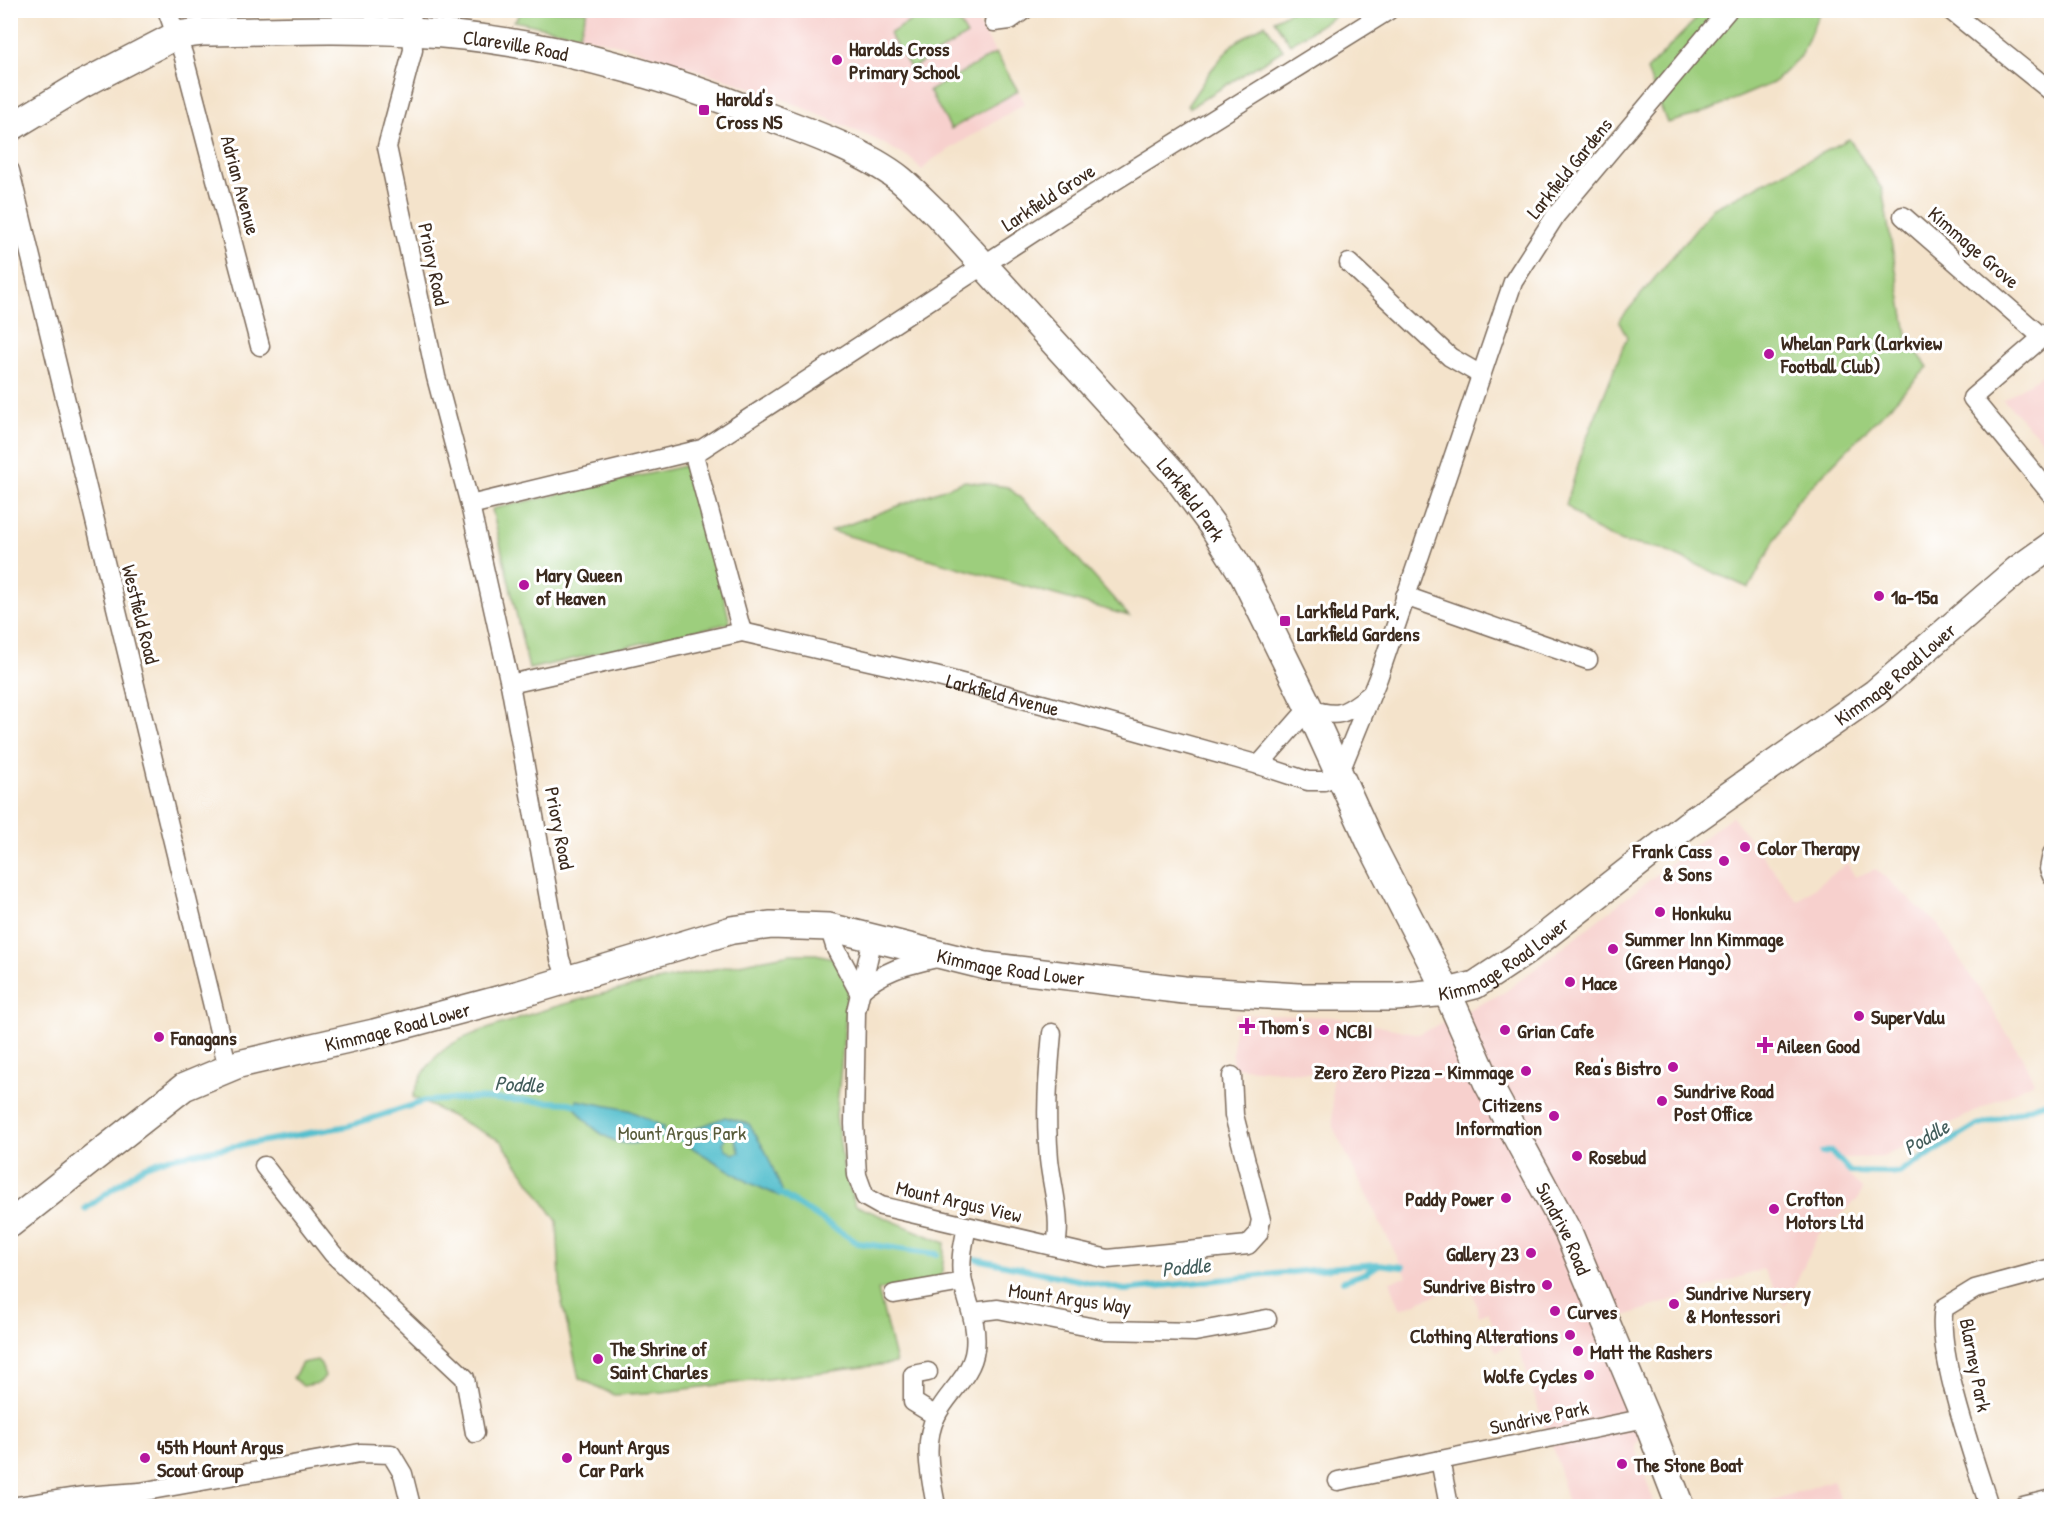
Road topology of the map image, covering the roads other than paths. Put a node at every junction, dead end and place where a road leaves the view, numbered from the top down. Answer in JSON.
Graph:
{"nodes":[{"id":1,"x":1024,"y":10,"type":"edge"},
{"id":2,"x":1389,"y":10,"type":"edge"},
{"id":3,"x":1728,"y":10,"type":"edge"},
{"id":4,"x":1950,"y":10,"type":"edge"},
{"id":5,"x":412,"y":21,"type":"edge"},
{"id":6,"x":994,"y":22,"type":"dead end"},
{"id":7,"x":172,"y":23,"type":"edge"},
{"id":8,"x":2052,"y":92,"type":"edge"},
{"id":9,"x":10,"y":128,"type":"edge"},
{"id":10,"x":10,"y":171,"type":"edge"},
{"id":11,"x":1903,"y":216,"type":"dead end"},
{"id":12,"x":1349,"y":263,"type":"dead end"},
{"id":13,"x":982,"y":266,"type":"junction"},
{"id":14,"x":2047,"y":333,"type":"edge"},
{"id":15,"x":260,"y":346,"type":"dead end"},
{"id":16,"x":1481,"y":375,"type":"junction"},
{"id":17,"x":693,"y":452,"type":"junction"},
{"id":18,"x":2052,"y":495,"type":"edge"},
{"id":19,"x":470,"y":505,"type":"junction"},
{"id":20,"x":2052,"y":545,"type":"edge"},
{"id":21,"x":1405,"y":596,"type":"junction"},
{"id":22,"x":742,"y":632,"type":"junction"},
{"id":23,"x":1588,"y":660,"type":"dead end"},
{"id":24,"x":510,"y":684,"type":"junction"},
{"id":25,"x":1372,"y":693,"type":"junction"},
{"id":26,"x":1309,"y":708,"type":"junction"},
{"id":27,"x":1259,"y":765,"type":"junction"},
{"id":28,"x":1339,"y":774,"type":"junction"},
{"id":29,"x":2052,"y":854,"type":"edge"},
{"id":30,"x":2052,"y":876,"type":"edge"},
{"id":31,"x":829,"y":927,"type":"junction"},
{"id":32,"x":873,"y":938,"type":"junction"},
{"id":33,"x":944,"y":957,"type":"junction"},
{"id":34,"x":567,"y":979,"type":"junction"},
{"id":35,"x":859,"y":992,"type":"junction"},
{"id":36,"x":1447,"y":992,"type":"junction"},
{"id":37,"x":1052,"y":1033,"type":"dead end"},
{"id":38,"x":228,"y":1068,"type":"junction"},
{"id":39,"x":1232,"y":1076,"type":"dead end"},
{"id":40,"x":264,"y":1166,"type":"dead end"},
{"id":41,"x":10,"y":1224,"type":"edge"},
{"id":42,"x":967,"y":1227,"type":"junction"},
{"id":43,"x":1056,"y":1246,"type":"junction"},
{"id":44,"x":2052,"y":1268,"type":"edge"},
{"id":45,"x":962,"y":1275,"type":"junction"},
{"id":46,"x":894,"y":1294,"type":"dead end"},
{"id":47,"x":973,"y":1312,"type":"junction"},
{"id":48,"x":1267,"y":1319,"type":"dead end"},
{"id":49,"x":928,"y":1372,"type":"dead end"},
{"id":50,"x":936,"y":1416,"type":"junction"},
{"id":51,"x":1647,"y":1418,"type":"junction"},
{"id":52,"x":475,"y":1433,"type":"dead end"},
{"id":53,"x":1440,"y":1460,"type":"junction"},
{"id":54,"x":1338,"y":1481,"type":"dead end"},
{"id":55,"x":143,"y":1499,"type":"edge"},
{"id":56,"x":2052,"y":1499,"type":"edge"},
{"id":57,"x":18,"y":1506,"type":"edge"},
{"id":58,"x":411,"y":1506,"type":"edge"},
{"id":59,"x":936,"y":1506,"type":"edge"},
{"id":60,"x":1449,"y":1506,"type":"edge"},
{"id":61,"x":1680,"y":1506,"type":"edge"},
{"id":62,"x":1989,"y":1506,"type":"edge"},
{"id":63,"x":2023,"y":1506,"type":"edge"}],
"edges":[{"from":1,"to":6,"type":"street"},
{"from":2,"to":13,"type":"street","name":"Larkfield Grove"},
{"from":3,"to":16,"type":"street","name":"Larkfield Gardens"},
{"from":4,"to":8,"type":"street"},
{"from":5,"to":7,"type":"street","name":"Clareville Road"},
{"from":5,"to":13,"type":"street","name":"Clareville Road"},
{"from":5,"to":19,"type":"street","name":"Priory Road"},
{"from":7,"to":9,"type":"street","name":"Clareville Road"},
{"from":7,"to":15,"type":"street","name":"Adrian Avenue"},
{"from":10,"to":38,"type":"street","name":"Westfield Road"},
{"from":11,"to":14,"type":"street","name":"Kimmage Grove"},
{"from":12,"to":16,"type":"street"},
{"from":13,"to":17,"type":"street","name":"Larkfield Grove"},
{"from":13,"to":26,"type":"street","name":"Larkfield Park"},
{"from":14,"to":18,"type":"street","name":"Kimmage Grove"},
{"from":16,"to":21,"type":"street","name":"Larkfield Gardens"},
{"from":17,"to":19,"type":"street"},
{"from":17,"to":22,"type":"street"},
{"from":19,"to":24,"type":"street","name":"Priory Road"},
{"from":20,"to":36,"type":"street","name":"Kimmage Road Lower"},
{"from":21,"to":23,"type":"street"},
{"from":21,"to":25,"type":"street","name":"Larkfield Gardens"},
{"from":22,"to":24,"type":"street"},
{"from":22,"to":27,"type":"street","name":"Larkfield Avenue"},
{"from":24,"to":34,"type":"street","name":"Priory Road"},
{"from":25,"to":26,"type":"street"},
{"from":25,"to":28,"type":"street","name":"Larkfield Gardens"},
{"from":26,"to":27,"type":"street"},
{"from":26,"to":28,"type":"street","name":"Larkfield Park"},
{"from":27,"to":28,"type":"street","name":"Larkfield Avenue"},
{"from":28,"to":36,"type":"street"},
{"from":29,"to":30,"type":"street"},
{"from":31,"to":32,"type":"street","name":"Kimmage Road Lower"},
{"from":31,"to":34,"type":"street","name":"Kimmage Road Lower"},
{"from":31,"to":35,"type":"street"},
{"from":32,"to":33,"type":"street","name":"Kimmage Road Lower"},
{"from":32,"to":35,"type":"street","name":"Mount Argus View"},
{"from":33,"to":35,"type":"street"},
{"from":33,"to":36,"type":"street","name":"Kimmage Road Lower"},
{"from":34,"to":38,"type":"street","name":"Kimmage Road Lower"},
{"from":35,"to":42,"type":"street","name":"Mount Argus View"},
{"from":36,"to":51,"type":"street","name":"Sundrive Road"},
{"from":37,"to":43,"type":"street"},
{"from":38,"to":41,"type":"street","name":"Kimmage Road Lower"},
{"from":39,"to":43,"type":"street","name":"Mount Argus View"},
{"from":40,"to":52,"type":"street"},
{"from":42,"to":43,"type":"street","name":"Mount Argus View"},
{"from":42,"to":45,"type":"street"},
{"from":44,"to":62,"type":"street","name":"Blarney Park"},
{"from":45,"to":46,"type":"street"},
{"from":45,"to":47,"type":"street"},
{"from":47,"to":48,"type":"street","name":"Mount Argus Way"},
{"from":47,"to":50,"type":"street"},
{"from":49,"to":50,"type":"street"},
{"from":50,"to":59,"type":"street"},
{"from":51,"to":53,"type":"street","name":"Sundrive Park"},
{"from":51,"to":61,"type":"street","name":"Sundrive Road"},
{"from":53,"to":54,"type":"street","name":"Sundrive Park"},
{"from":53,"to":60,"type":"street"},
{"from":55,"to":57,"type":"street"},
{"from":55,"to":58,"type":"street"},
{"from":56,"to":63,"type":"street"}]}
